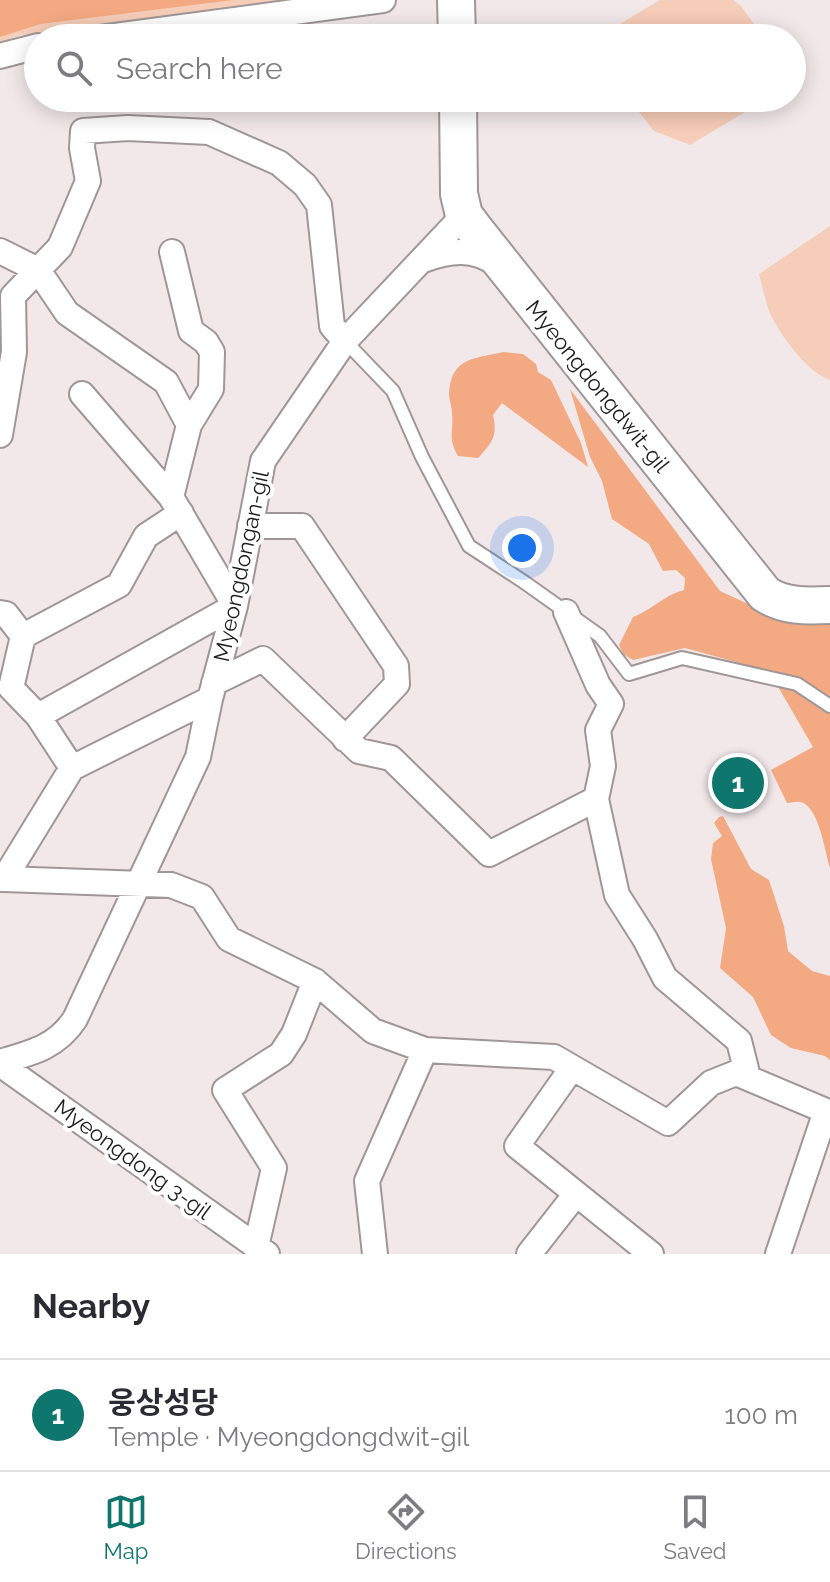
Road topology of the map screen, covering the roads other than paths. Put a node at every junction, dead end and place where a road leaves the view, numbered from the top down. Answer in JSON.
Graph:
{"nodes":[{"id":1,"x":383,"y":0,"type":"edge"},
{"id":2,"x":456,"y":0,"type":"edge"},
{"id":3,"x":204,"y":24,"type":"edge"},
{"id":4,"x":457,"y":24,"type":"edge"},
{"id":5,"x":24,"y":50,"type":"edge"},
{"id":6,"x":0,"y":56,"type":"edge"},
{"id":7,"x":458,"y":112,"type":"edge"},
{"id":8,"x":464,"y":215,"type":"junction"},
{"id":9,"x":0,"y":251,"type":"edge"},
{"id":10,"x":172,"y":252,"type":"dead end"},
{"id":11,"x":421,"y":261,"type":"junction"},
{"id":12,"x":38,"y":270,"type":"junction"},
{"id":13,"x":505,"y":271,"type":"junction"},
{"id":14,"x":345,"y":341,"type":"junction"},
{"id":15,"x":82,"y":394,"type":"dead end"},
{"id":16,"x":189,"y":425,"type":"junction"},
{"id":17,"x":0,"y":435,"type":"edge"},
{"id":18,"x":176,"y":505,"type":"junction"},
{"id":19,"x":250,"y":526,"type":"junction"},
{"id":20,"x":830,"y":605,"type":"edge"},
{"id":21,"x":235,"y":606,"type":"junction"},
{"id":22,"x":566,"y":612,"type":"junction"},
{"id":23,"x":0,"y":613,"type":"edge"},
{"id":24,"x":23,"y":636,"type":"junction"},
{"id":25,"x":212,"y":691,"type":"junction"},
{"id":26,"x":830,"y":706,"type":"edge"},
{"id":27,"x":38,"y":716,"type":"junction"},
{"id":28,"x":345,"y":739,"type":"junction"},
{"id":29,"x":72,"y":768,"type":"junction"},
{"id":30,"x":596,"y":799,"type":"junction"},
{"id":31,"x":2,"y":879,"type":"edge"},
{"id":32,"x":138,"y":885,"type":"junction"},
{"id":33,"x":315,"y":981,"type":"junction"},
{"id":34,"x":425,"y":1050,"type":"junction"},
{"id":35,"x":0,"y":1063,"type":"edge"},
{"id":36,"x":572,"y":1068,"type":"junction"},
{"id":37,"x":748,"y":1077,"type":"junction"},
{"id":38,"x":576,"y":1194,"type":"junction"},
{"id":39,"x":262,"y":1250,"type":"edge"},
{"id":40,"x":375,"y":1254,"type":"edge"},
{"id":41,"x":529,"y":1254,"type":"edge"},
{"id":42,"x":651,"y":1254,"type":"edge"},
{"id":43,"x":778,"y":1254,"type":"edge"}],
"edges":[{"from":1,"to":3,"type":"street"},
{"from":2,"to":4,"type":"street"},
{"from":5,"to":6,"type":"street"},
{"from":7,"to":8,"type":"street","name":"Myeongdongdwit-gil"},
{"from":8,"to":11,"type":"street","name":"Myeongdongan-gil"},
{"from":8,"to":13,"type":"street","name":"Myeongdongdwit-gil"},
{"from":9,"to":12,"type":"street"},
{"from":10,"to":16,"type":"street"},
{"from":11,"to":13,"type":"street"},
{"from":11,"to":14,"type":"street","name":"Myeongdongan-gil"},
{"from":12,"to":14,"type":"street"},
{"from":12,"to":16,"type":"street"},
{"from":12,"to":17,"type":"street"},
{"from":13,"to":20,"type":"street","name":"Myeongdongdwit-gil"},
{"from":14,"to":19,"type":"street","name":"Myeongdongan-gil"},
{"from":14,"to":22,"type":"lane"},
{"from":15,"to":18,"type":"street"},
{"from":16,"to":18,"type":"street"},
{"from":18,"to":21,"type":"street"},
{"from":18,"to":24,"type":"street"},
{"from":19,"to":21,"type":"street","name":"Myeongdongan-gil"},
{"from":19,"to":28,"type":"street"},
{"from":21,"to":25,"type":"street","name":"Myeongdongan-gil"},
{"from":21,"to":27,"type":"street"},
{"from":22,"to":26,"type":"lane"},
{"from":22,"to":30,"type":"street"},
{"from":23,"to":24,"type":"street"},
{"from":24,"to":27,"type":"street"},
{"from":25,"to":28,"type":"street"},
{"from":25,"to":29,"type":"street"},
{"from":25,"to":32,"type":"street","name":"Myeongdongan-gil"},
{"from":27,"to":29,"type":"street"},
{"from":28,"to":30,"type":"street"},
{"from":29,"to":31,"type":"street"},
{"from":30,"to":37,"type":"street"},
{"from":31,"to":32,"type":"street"},
{"from":32,"to":33,"type":"street"},
{"from":32,"to":35,"type":"street","name":"Myeongdongan-gil"},
{"from":33,"to":34,"type":"street"},
{"from":33,"to":39,"type":"street"},
{"from":34,"to":36,"type":"street"},
{"from":34,"to":40,"type":"street"},
{"from":35,"to":39,"type":"street","name":"Myeongdong 3-gil"},
{"from":36,"to":37,"type":"street"},
{"from":36,"to":38,"type":"street"},
{"from":37,"to":43,"type":"street"},
{"from":38,"to":41,"type":"street"},
{"from":38,"to":42,"type":"street"}]}
